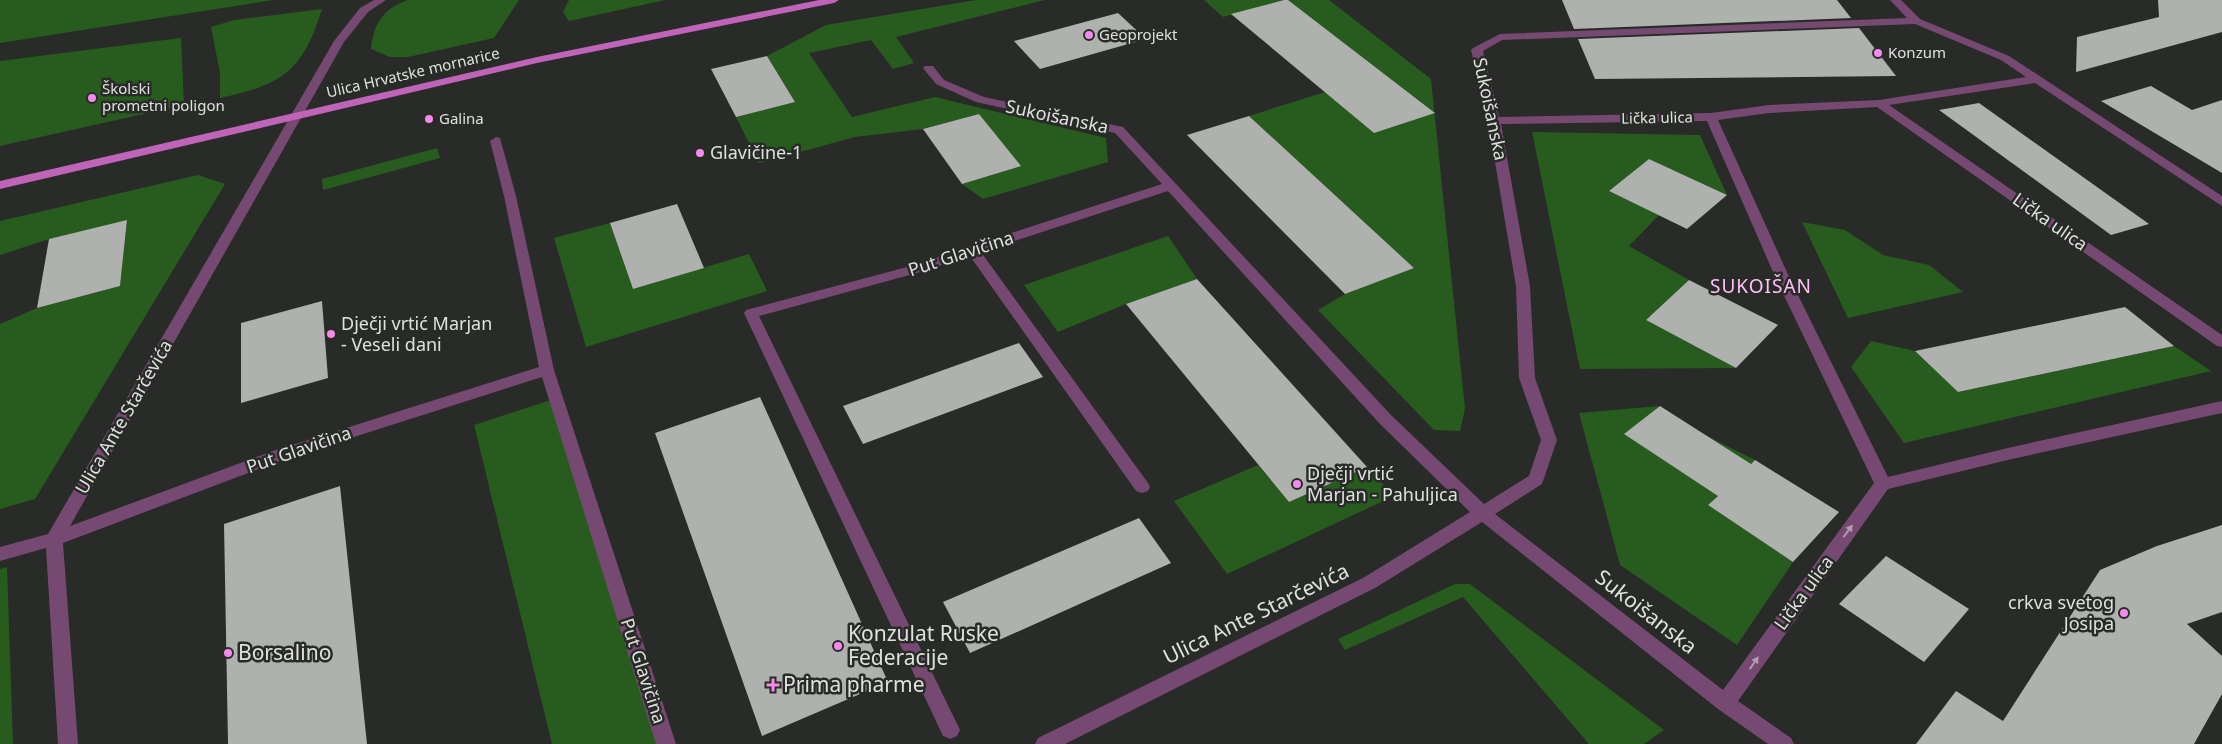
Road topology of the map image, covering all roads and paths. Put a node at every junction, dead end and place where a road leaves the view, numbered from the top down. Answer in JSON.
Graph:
{"nodes":[{"id":1,"x":381,"y":0,"type":"edge"},
{"id":2,"x":834,"y":0,"type":"edge"},
{"id":3,"x":1895,"y":0,"type":"edge"},
{"id":4,"x":1916,"y":21,"type":"junction"},
{"id":5,"x":929,"y":68,"type":"dead end"},
{"id":6,"x":2037,"y":79,"type":"junction"},
{"id":7,"x":1878,"y":103,"type":"junction"},
{"id":8,"x":296,"y":117,"type":"junction"},
{"id":9,"x":1711,"y":117,"type":"junction"},
{"id":10,"x":1494,"y":120,"type":"junction"},
{"id":11,"x":496,"y":140,"type":"dead end"},
{"id":12,"x":0,"y":185,"type":"edge"},
{"id":13,"x":1169,"y":186,"type":"junction"},
{"id":14,"x":2222,"y":202,"type":"edge"},
{"id":15,"x":973,"y":250,"type":"junction"},
{"id":16,"x":2222,"y":342,"type":"edge"},
{"id":17,"x":547,"y":370,"type":"junction"},
{"id":18,"x":2222,"y":407,"type":"edge"},
{"id":19,"x":1883,"y":484,"type":"junction"},
{"id":20,"x":1142,"y":487,"type":"dead end"},
{"id":21,"x":1482,"y":513,"type":"junction"},
{"id":22,"x":54,"y":539,"type":"junction"},
{"id":23,"x":0,"y":554,"type":"edge"},
{"id":24,"x":1726,"y":703,"type":"junction"},
{"id":25,"x":950,"y":730,"type":"dead end"},
{"id":26,"x":68,"y":744,"type":"edge"},
{"id":27,"x":666,"y":744,"type":"edge"},
{"id":28,"x":1045,"y":744,"type":"edge"},
{"id":29,"x":1784,"y":744,"type":"edge"}],
"edges":[{"from":1,"to":8,"type":"street"},
{"from":2,"to":8,"type":"main road","name":"Ulica Hrvatske mornarice"},
{"from":3,"to":4,"type":"street"},
{"from":4,"to":6,"type":"street"},
{"from":4,"to":10,"type":"street","name":"Sukoišanska"},
{"from":5,"to":13,"type":"street","name":"Sukoišanska"},
{"from":6,"to":7,"type":"street","name":"Lička ulica"},
{"from":6,"to":14,"type":"street"},
{"from":7,"to":9,"type":"street","name":"Lička ulica"},
{"from":7,"to":16,"type":"street","name":"Lička ulica"},
{"from":8,"to":12,"type":"main road","name":"Ulica Hrvatske mornarice"},
{"from":8,"to":22,"type":"street","name":"Ulica Ante Starčevića"},
{"from":9,"to":10,"type":"street","name":"Lička ulica"},
{"from":9,"to":19,"type":"street"},
{"from":10,"to":21,"type":"street","name":"Sukoišanska"},
{"from":11,"to":17,"type":"street","name":"Put Glavičina"},
{"from":13,"to":15,"type":"street","name":"Put Glavičina"},
{"from":13,"to":21,"type":"street","name":"Sukoišanska"},
{"from":15,"to":20,"type":"street"},
{"from":15,"to":25,"type":"street","name":"Put Glavičina"},
{"from":17,"to":22,"type":"street","name":"Put Glavičina"},
{"from":17,"to":27,"type":"street","name":"Put Glavičina"},
{"from":18,"to":19,"type":"street"},
{"from":24,"to":19,"type":"street","name":"Lička ulica","one_way":true},
{"from":21,"to":24,"type":"street","name":"Sukoišanska"},
{"from":21,"to":28,"type":"street","name":"Ulica Ante Starčevića"},
{"from":22,"to":23,"type":"street","name":"Put Glavičina"},
{"from":22,"to":26,"type":"street"},
{"from":24,"to":29,"type":"street","name":"Sukoišanska"}]}
